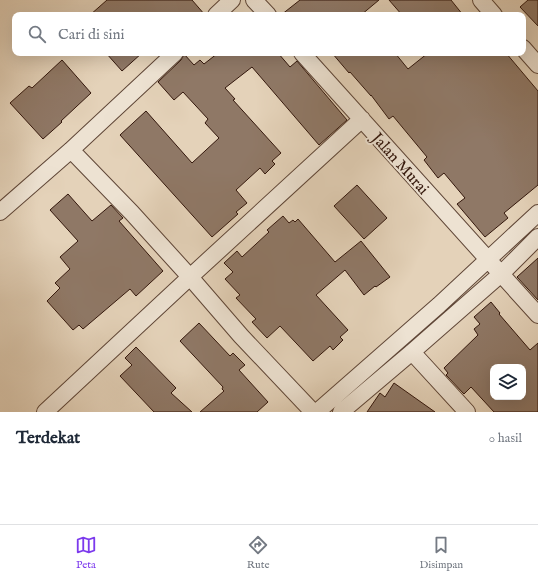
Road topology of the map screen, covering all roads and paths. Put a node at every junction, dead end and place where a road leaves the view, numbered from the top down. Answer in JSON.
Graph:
{"nodes":[{"id":1,"x":232,"y":0,"type":"edge"},
{"id":2,"x":254,"y":0,"type":"edge"},
{"id":3,"x":481,"y":0,"type":"edge"},
{"id":4,"x":219,"y":12,"type":"edge"},
{"id":5,"x":265,"y":12,"type":"edge"},
{"id":6,"x":491,"y":12,"type":"edge"},
{"id":7,"x":526,"y":51,"type":"edge"},
{"id":8,"x":172,"y":56,"type":"edge"},
{"id":9,"x":305,"y":56,"type":"edge"},
{"id":10,"x":538,"y":65,"type":"edge"},
{"id":11,"x":362,"y":119,"type":"junction"},
{"id":12,"x":71,"y":150,"type":"junction"},
{"id":13,"x":0,"y":212,"type":"edge"},
{"id":14,"x":538,"y":213,"type":"edge"},
{"id":15,"x":538,"y":237,"type":"edge"},
{"id":16,"x":488,"y":260,"type":"junction"},
{"id":17,"x":501,"y":274,"type":"junction"},
{"id":18,"x":190,"y":277,"type":"junction"},
{"id":19,"x":538,"y":315,"type":"edge"},
{"id":20,"x":412,"y":352,"type":"junction"},
{"id":21,"x":45,"y":412,"type":"edge"},
{"id":22,"x":313,"y":412,"type":"edge"},
{"id":23,"x":317,"y":412,"type":"edge"},
{"id":24,"x":341,"y":412,"type":"edge"},
{"id":25,"x":467,"y":412,"type":"edge"}],
"edges":[{"from":1,"to":4,"type":"street"},
{"from":2,"to":5,"type":"street"},
{"from":3,"to":6,"type":"street"},
{"from":7,"to":10,"type":"street"},
{"from":8,"to":12,"type":"street"},
{"from":9,"to":11,"type":"street","name":"Jalan Murai"},
{"from":11,"to":16,"type":"street","name":"Jalan Murai"},
{"from":11,"to":18,"type":"street"},
{"from":12,"to":13,"type":"street"},
{"from":12,"to":18,"type":"street"},
{"from":14,"to":16,"type":"street"},
{"from":15,"to":17,"type":"street"},
{"from":16,"to":17,"type":"street","name":"Jalan Murai"},
{"from":16,"to":23,"type":"street"},
{"from":17,"to":19,"type":"street","name":"Jalan Murai"},
{"from":17,"to":20,"type":"street"},
{"from":18,"to":21,"type":"street"},
{"from":18,"to":22,"type":"street"},
{"from":20,"to":24,"type":"street"},
{"from":20,"to":25,"type":"street"}]}
